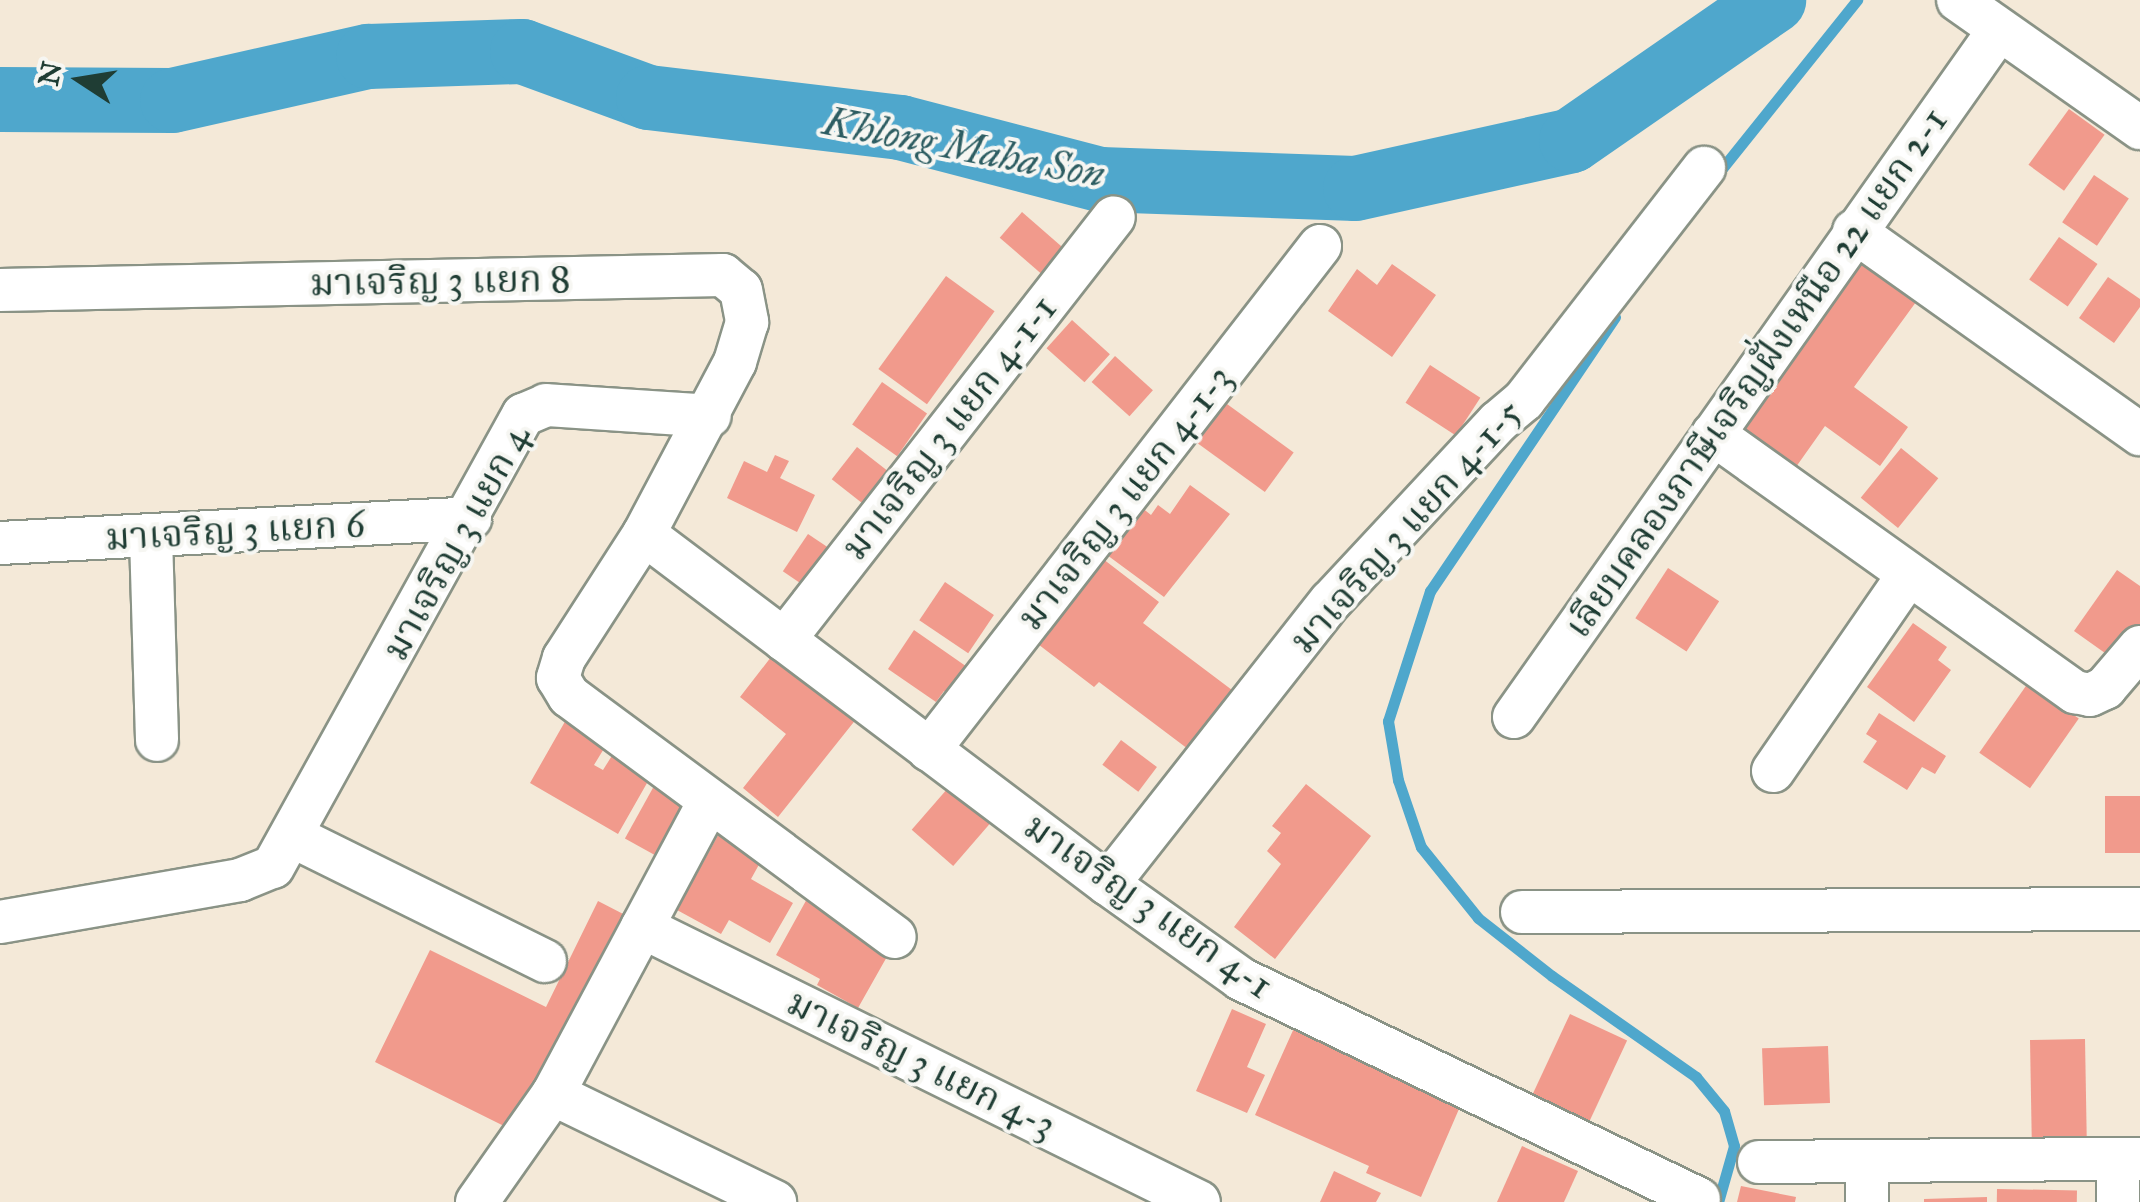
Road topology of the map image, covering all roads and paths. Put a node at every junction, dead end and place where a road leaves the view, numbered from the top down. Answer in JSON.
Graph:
{"nodes":[{"id":1,"x":1958,"y":0,"type":"edge"},
{"id":2,"x":2000,"y":30,"type":"junction"},
{"id":3,"x":2140,"y":128,"type":"edge"},
{"id":4,"x":1704,"y":168,"type":"dead end"},
{"id":5,"x":1114,"y":216,"type":"dead end"},
{"id":6,"x":1854,"y":232,"type":"junction"},
{"id":7,"x":1320,"y":246,"type":"dead end"},
{"id":8,"x":0,"y":290,"type":"edge"},
{"id":9,"x":710,"y":416,"type":"junction"},
{"id":10,"x":1713,"y":434,"type":"junction"},
{"id":11,"x":2140,"y":434,"type":"edge"},
{"id":12,"x":470,"y":518,"type":"junction"},
{"id":13,"x":644,"y":534,"type":"junction"},
{"id":14,"x":151,"y":537,"type":"junction"},
{"id":15,"x":0,"y":543,"type":"edge"},
{"id":16,"x":1908,"y":575,"type":"junction"},
{"id":17,"x":784,"y":640,"type":"junction"},
{"id":18,"x":2140,"y":647,"type":"edge"},
{"id":19,"x":1514,"y":716,"type":"dead end"},
{"id":20,"x":157,"y":740,"type":"dead end"},
{"id":21,"x":929,"y":750,"type":"junction"},
{"id":22,"x":1773,"y":771,"type":"dead end"},
{"id":23,"x":709,"y":802,"type":"junction"},
{"id":24,"x":294,"y":836,"type":"junction"},
{"id":25,"x":1108,"y":884,"type":"junction"},
{"id":26,"x":2140,"y":909,"type":"edge"},
{"id":27,"x":1522,"y":912,"type":"dead end"},
{"id":28,"x":0,"y":922,"type":"edge"},
{"id":29,"x":642,"y":927,"type":"junction"},
{"id":30,"x":895,"y":938,"type":"dead end"},
{"id":31,"x":545,"y":961,"type":"dead end"},
{"id":32,"x":553,"y":1094,"type":"junction"},
{"id":33,"x":2129,"y":1160,"type":"edge"},
{"id":34,"x":1759,"y":1162,"type":"dead end"},
{"id":35,"x":1867,"y":1181,"type":"edge"},
{"id":36,"x":1699,"y":1199,"type":"dead end"},
{"id":37,"x":477,"y":1202,"type":"edge"},
{"id":38,"x":774,"y":1202,"type":"edge"},
{"id":39,"x":1200,"y":1202,"type":"edge"},
{"id":40,"x":2118,"y":1202,"type":"edge"}],
"edges":[{"from":1,"to":2,"type":"street"},
{"from":2,"to":3,"type":"street"},
{"from":2,"to":6,"type":"street","name":"เลียบคลองภาษีเจริญฝั่งเหนือ 22 แยก 2-1"},
{"from":4,"to":25,"type":"street","name":"มาเจริญ 3 แยก 4-1-5"},
{"from":5,"to":17,"type":"street","name":"มาเจริญ 3 แยก 4-1-1"},
{"from":6,"to":10,"type":"street","name":"เลียบคลองภาษีเจริญฝั่งเหนือ 22 แยก 2-1"},
{"from":6,"to":11,"type":"street"},
{"from":7,"to":21,"type":"street","name":"มาเจริญ 3 แยก 4-1-3"},
{"from":8,"to":9,"type":"street","name":"มาเจริญ 3 แยก 8"},
{"from":9,"to":12,"type":"street","name":"มาเจริญ 3 แยก 4"},
{"from":9,"to":13,"type":"street"},
{"from":10,"to":16,"type":"street"},
{"from":10,"to":19,"type":"street","name":"เลียบคลองภาษีเจริญฝั่งเหนือ 22 แยก 2-1"},
{"from":12,"to":14,"type":"street","name":"มาเจริญ 3 แยก 6"},
{"from":12,"to":24,"type":"street","name":"มาเจริญ 3 แยก 4"},
{"from":13,"to":17,"type":"street","name":"มาเจริญ 3 แยก 4-1"},
{"from":13,"to":23,"type":"street"},
{"from":14,"to":15,"type":"street","name":"มาเจริญ 3 แยก 6"},
{"from":14,"to":20,"type":"street"},
{"from":16,"to":18,"type":"street"},
{"from":16,"to":22,"type":"street"},
{"from":17,"to":21,"type":"street","name":"มาเจริญ 3 แยก 4-1"},
{"from":21,"to":25,"type":"street","name":"มาเจริญ 3 แยก 4-1"},
{"from":23,"to":29,"type":"street"},
{"from":23,"to":30,"type":"street"},
{"from":24,"to":28,"type":"street","name":"มาเจริญ 3 แยก 4"},
{"from":24,"to":31,"type":"street"},
{"from":25,"to":36,"type":"street","name":"มาเจริญ 3 แยก 4-1"},
{"from":26,"to":27,"type":"street"},
{"from":29,"to":32,"type":"street"},
{"from":29,"to":39,"type":"street","name":"มาเจริญ 3 แยก 4-3"},
{"from":32,"to":37,"type":"street"},
{"from":32,"to":38,"type":"street"},
{"from":33,"to":35,"type":"street"},
{"from":33,"to":40,"type":"street"},
{"from":34,"to":35,"type":"street"}]}
